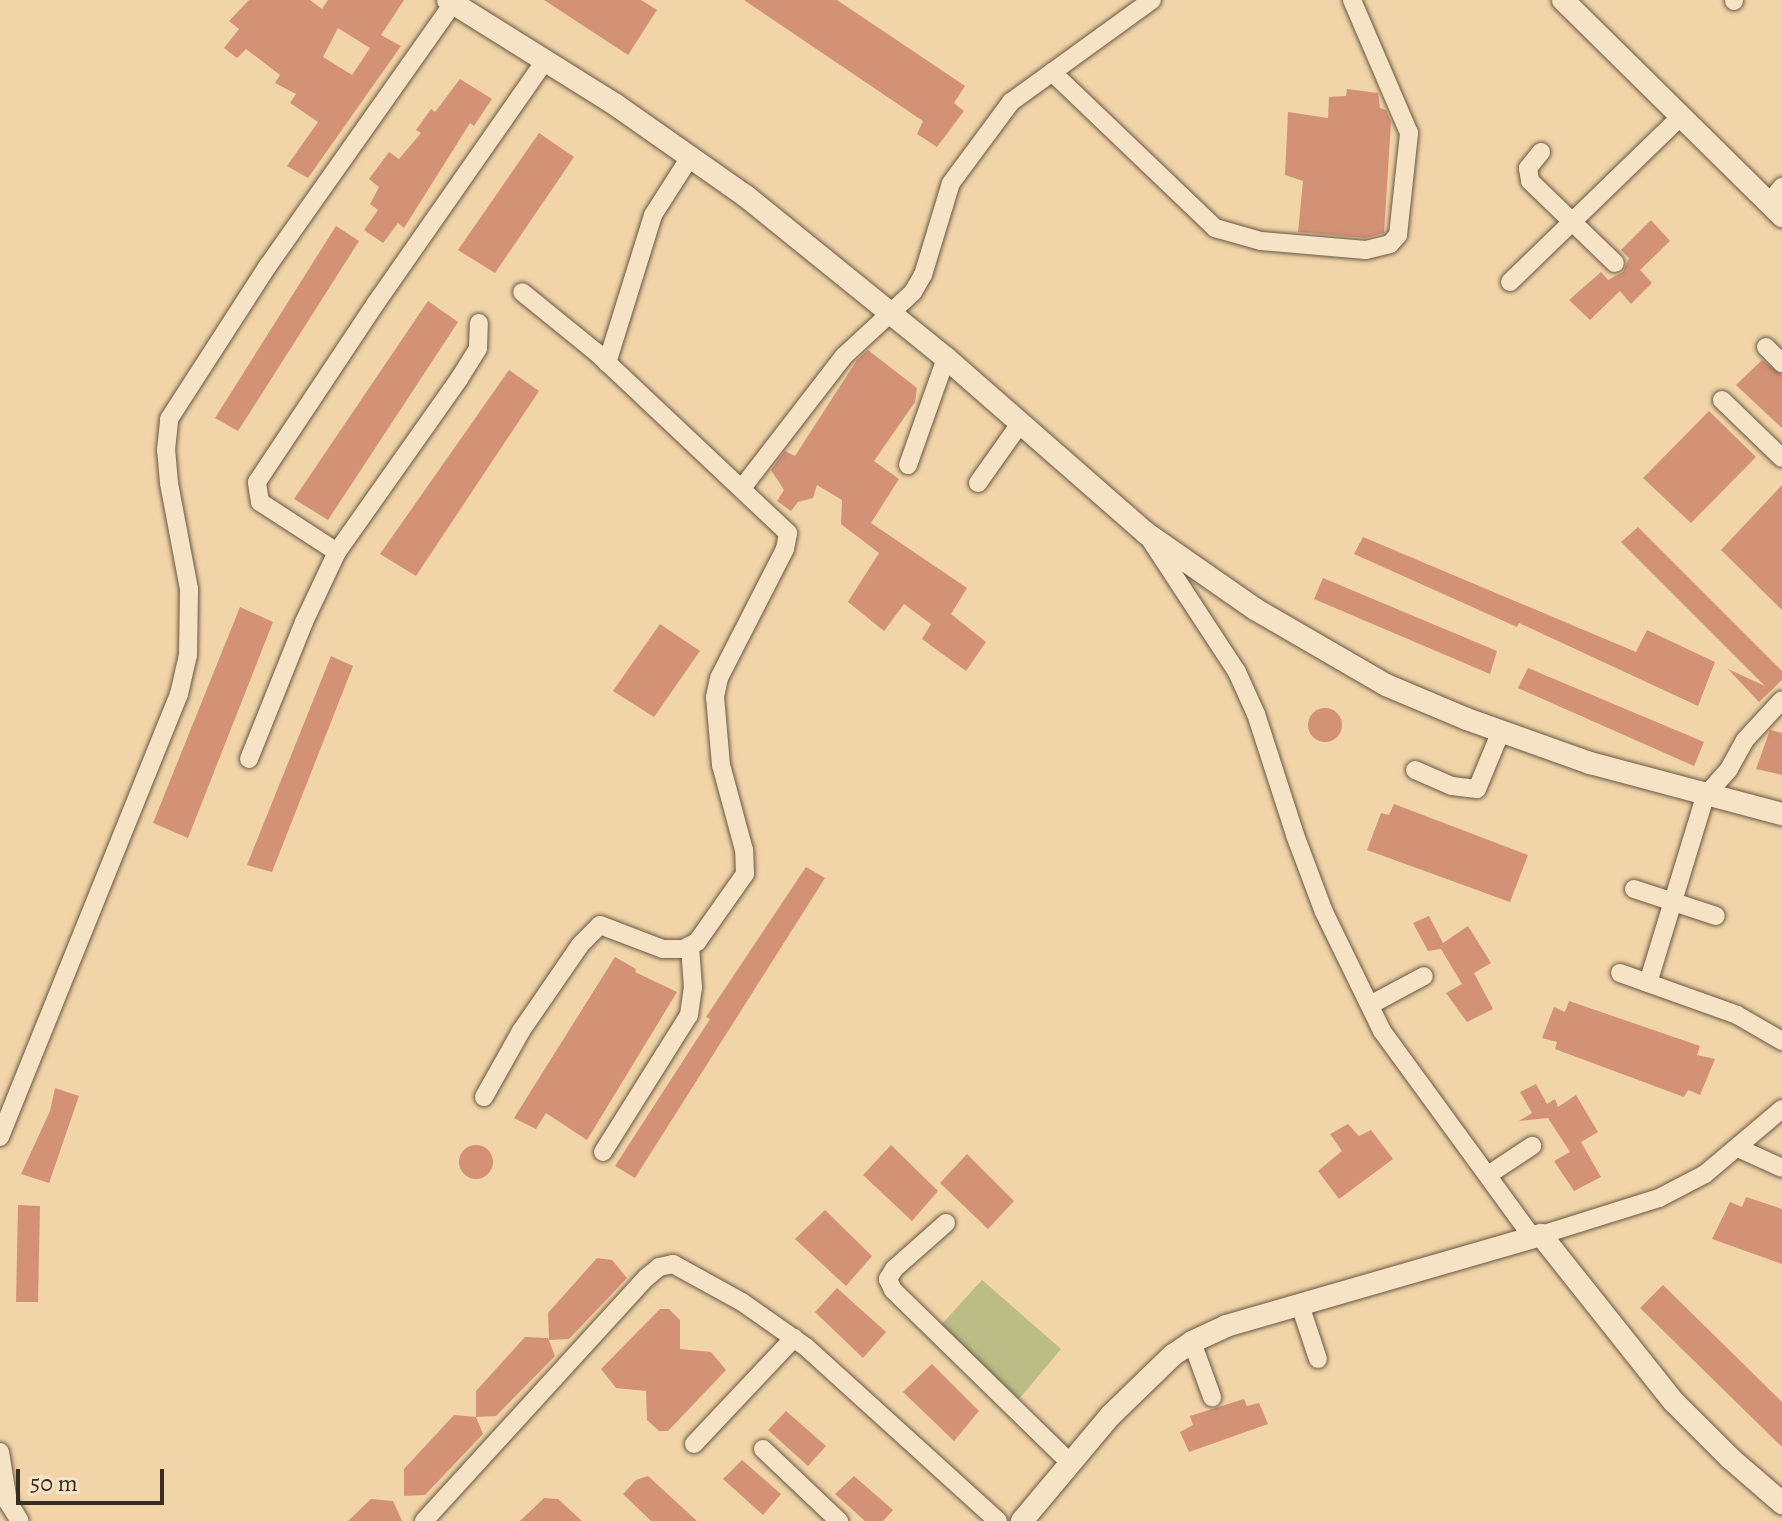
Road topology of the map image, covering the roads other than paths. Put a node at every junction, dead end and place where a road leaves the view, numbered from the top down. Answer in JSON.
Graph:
{"nodes":[{"id":1,"x":1152,"y":0,"type":"edge"},
{"id":2,"x":1352,"y":0,"type":"edge"},
{"id":3,"x":1563,"y":0,"type":"edge"},
{"id":4,"x":451,"y":2,"type":"edge"},
{"id":5,"x":545,"y":61,"type":"junction"},
{"id":6,"x":1052,"y":72,"type":"junction"},
{"id":7,"x":1681,"y":116,"type":"junction"},
{"id":8,"x":1541,"y":152,"type":"dead end"},
{"id":9,"x":690,"y":157,"type":"junction"},
{"id":10,"x":1778,"y":202,"type":"edge"},
{"id":11,"x":1572,"y":222,"type":"junction"},
{"id":12,"x":1615,"y":263,"type":"dead end"},
{"id":13,"x":1510,"y":282,"type":"dead end"},
{"id":14,"x":522,"y":292,"type":"dead end"},
{"id":15,"x":891,"y":314,"type":"junction"},
{"id":16,"x":479,"y":323,"type":"dead end"},
{"id":17,"x":1766,"y":347,"type":"dead end"},
{"id":18,"x":946,"y":358,"type":"junction"},
{"id":19,"x":607,"y":363,"type":"junction"},
{"id":20,"x":1782,"y":363,"type":"edge"},
{"id":21,"x":1722,"y":400,"type":"dead end"},
{"id":22,"x":1019,"y":425,"type":"junction"},
{"id":23,"x":1782,"y":458,"type":"edge"},
{"id":24,"x":908,"y":465,"type":"dead end"},
{"id":25,"x":978,"y":483,"type":"dead end"},
{"id":26,"x":742,"y":488,"type":"junction"},
{"id":27,"x":1146,"y":533,"type":"junction"},
{"id":28,"x":337,"y":552,"type":"junction"},
{"id":29,"x":1782,"y":700,"type":"edge"},
{"id":30,"x":1501,"y":731,"type":"junction"},
{"id":31,"x":249,"y":759,"type":"dead end"},
{"id":32,"x":1415,"y":770,"type":"dead end"},
{"id":33,"x":1705,"y":796,"type":"junction"},
{"id":34,"x":1782,"y":814,"type":"edge"},
{"id":35,"x":1634,"y":889,"type":"dead end"},
{"id":36,"x":1673,"y":902,"type":"junction"},
{"id":37,"x":1716,"y":916,"type":"dead end"},
{"id":38,"x":690,"y":946,"type":"junction"},
{"id":39,"x":1620,"y":973,"type":"dead end"},
{"id":40,"x":1424,"y":976,"type":"dead end"},
{"id":41,"x":1648,"y":983,"type":"junction"},
{"id":42,"x":1370,"y":1005,"type":"junction"},
{"id":43,"x":1782,"y":1041,"type":"edge"},
{"id":44,"x":484,"y":1097,"type":"dead end"},
{"id":45,"x":1782,"y":1109,"type":"edge"},
{"id":46,"x":0,"y":1137,"type":"edge"},
{"id":47,"x":1532,"y":1146,"type":"dead end"},
{"id":48,"x":1738,"y":1148,"type":"junction"},
{"id":49,"x":603,"y":1152,"type":"dead end"},
{"id":50,"x":1782,"y":1168,"type":"edge"},
{"id":51,"x":1488,"y":1175,"type":"junction"},
{"id":52,"x":946,"y":1223,"type":"dead end"},
{"id":53,"x":1537,"y":1236,"type":"junction"},
{"id":54,"x":1300,"y":1305,"type":"junction"},
{"id":55,"x":794,"y":1338,"type":"junction"},
{"id":56,"x":1192,"y":1342,"type":"junction"},
{"id":57,"x":1318,"y":1359,"type":"dead end"},
{"id":58,"x":1212,"y":1397,"type":"dead end"},
{"id":59,"x":694,"y":1444,"type":"dead end"},
{"id":60,"x":763,"y":1449,"type":"dead end"},
{"id":61,"x":0,"y":1452,"type":"edge"},
{"id":62,"x":1070,"y":1463,"type":"junction"},
{"id":63,"x":4,"y":1499,"type":"edge"},
{"id":64,"x":1782,"y":1503,"type":"edge"},
{"id":65,"x":20,"y":1521,"type":"edge"},
{"id":66,"x":424,"y":1521,"type":"edge"},
{"id":67,"x":839,"y":1521,"type":"edge"},
{"id":68,"x":998,"y":1521,"type":"edge"},
{"id":69,"x":1022,"y":1521,"type":"edge"}],
"edges":[{"from":1,"to":6,"type":"street"},
{"from":2,"to":6,"type":"street"},
{"from":3,"to":7,"type":"street"},
{"from":4,"to":5,"type":"street"},
{"from":4,"to":46,"type":"street"},
{"from":5,"to":9,"type":"street"},
{"from":5,"to":28,"type":"street"},
{"from":6,"to":15,"type":"street"},
{"from":7,"to":10,"type":"street"},
{"from":7,"to":11,"type":"street"},
{"from":8,"to":11,"type":"street"},
{"from":9,"to":15,"type":"street"},
{"from":9,"to":19,"type":"street"},
{"from":11,"to":12,"type":"street"},
{"from":11,"to":13,"type":"street"},
{"from":14,"to":19,"type":"street"},
{"from":15,"to":18,"type":"street"},
{"from":15,"to":26,"type":"street"},
{"from":16,"to":28,"type":"street"},
{"from":17,"to":20,"type":"street"},
{"from":18,"to":22,"type":"street"},
{"from":18,"to":24,"type":"street"},
{"from":19,"to":26,"type":"street"},
{"from":21,"to":23,"type":"street"},
{"from":22,"to":25,"type":"street"},
{"from":22,"to":27,"type":"street"},
{"from":26,"to":38,"type":"street"},
{"from":27,"to":30,"type":"street"},
{"from":27,"to":42,"type":"street"},
{"from":28,"to":31,"type":"street"},
{"from":29,"to":33,"type":"street"},
{"from":30,"to":32,"type":"street"},
{"from":30,"to":33,"type":"street"},
{"from":33,"to":34,"type":"street"},
{"from":33,"to":36,"type":"street"},
{"from":35,"to":36,"type":"street"},
{"from":36,"to":37,"type":"street"},
{"from":36,"to":41,"type":"street"},
{"from":38,"to":44,"type":"street"},
{"from":38,"to":49,"type":"street"},
{"from":39,"to":41,"type":"street"},
{"from":40,"to":42,"type":"street"},
{"from":41,"to":43,"type":"street"},
{"from":42,"to":51,"type":"street"},
{"from":45,"to":48,"type":"street"},
{"from":47,"to":51,"type":"street"},
{"from":48,"to":50,"type":"street"},
{"from":48,"to":53,"type":"street"},
{"from":51,"to":53,"type":"street"},
{"from":52,"to":62,"type":"street"},
{"from":53,"to":54,"type":"street"},
{"from":53,"to":64,"type":"street"},
{"from":54,"to":56,"type":"street"},
{"from":54,"to":57,"type":"street"},
{"from":55,"to":59,"type":"street"},
{"from":55,"to":66,"type":"street"},
{"from":55,"to":68,"type":"street"},
{"from":56,"to":58,"type":"street"},
{"from":56,"to":62,"type":"street"},
{"from":60,"to":67,"type":"street"},
{"from":61,"to":63,"type":"street"},
{"from":62,"to":69,"type":"street"},
{"from":63,"to":65,"type":"street"}]}
